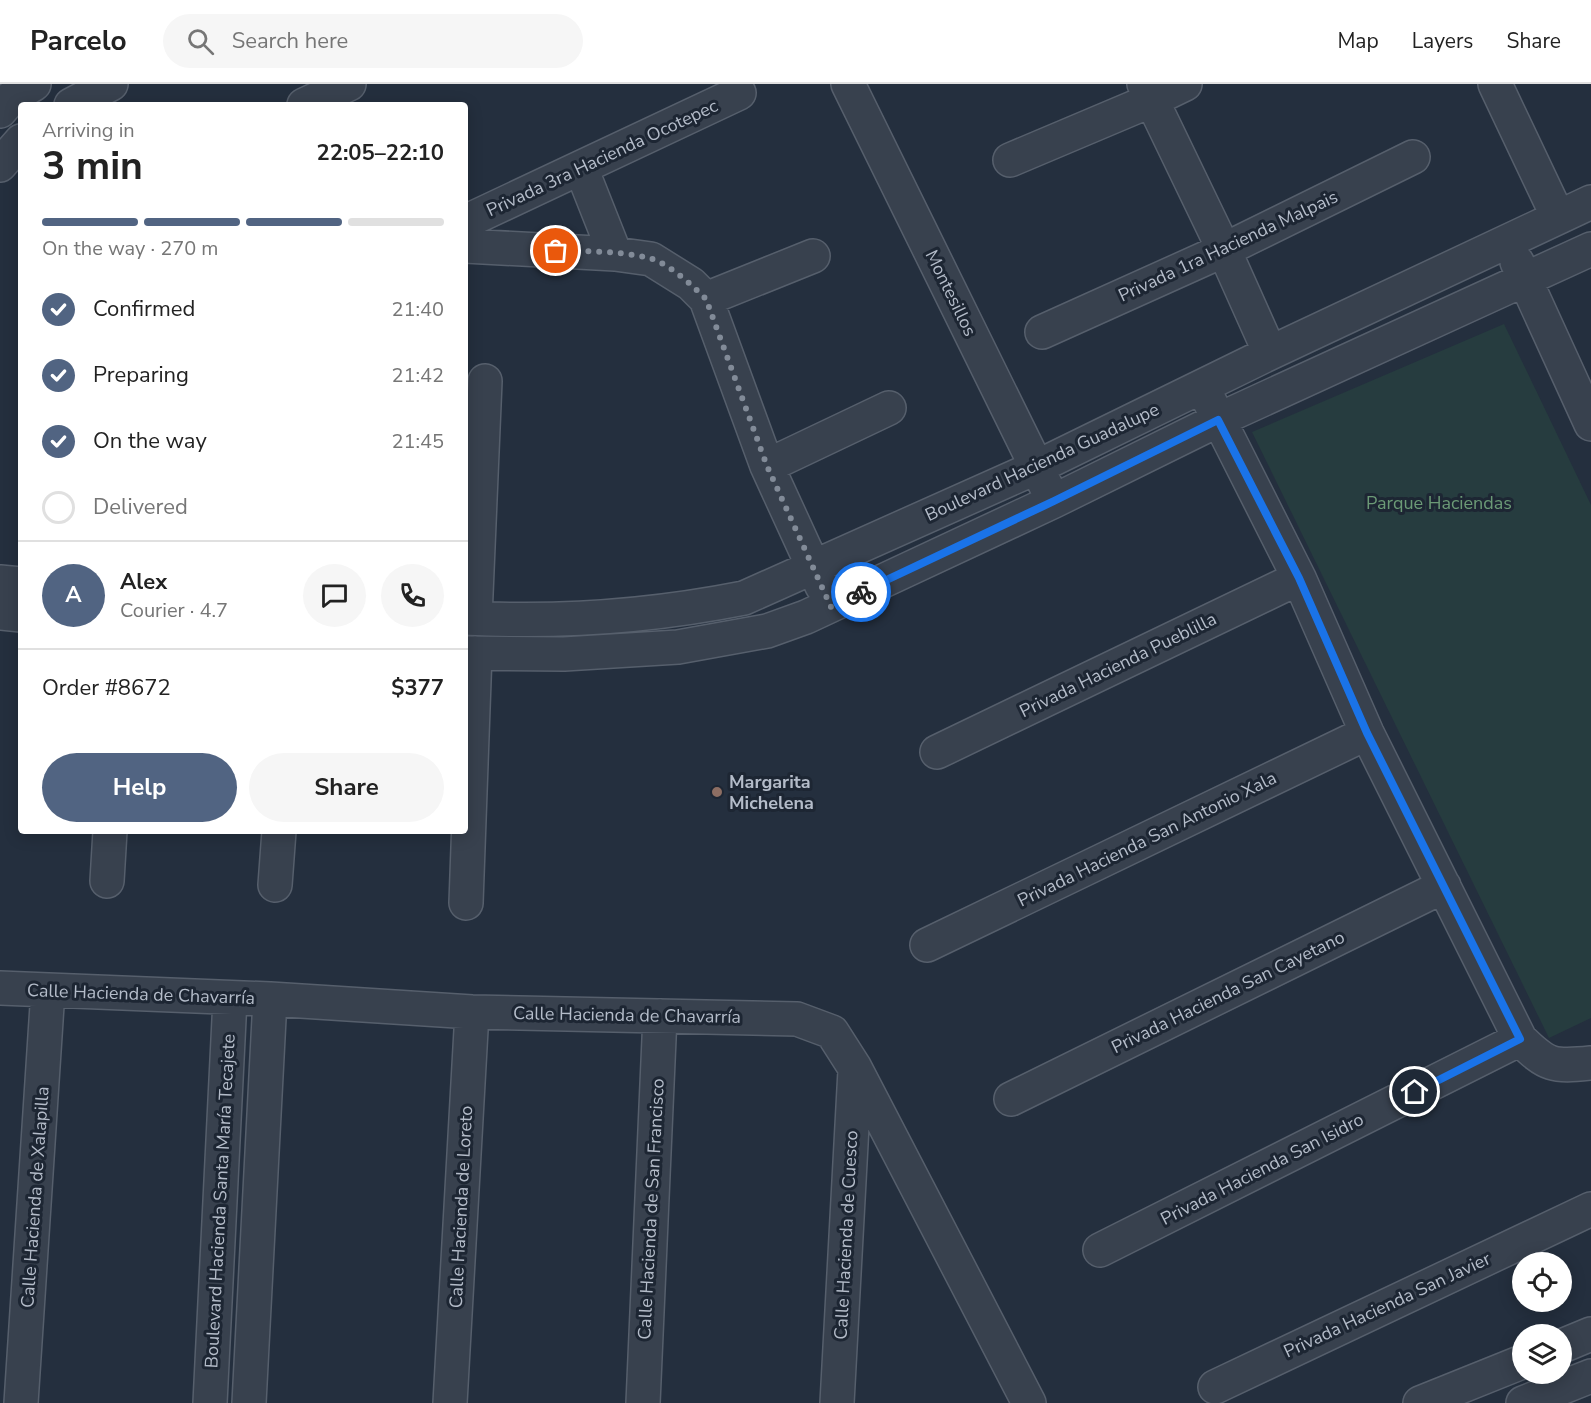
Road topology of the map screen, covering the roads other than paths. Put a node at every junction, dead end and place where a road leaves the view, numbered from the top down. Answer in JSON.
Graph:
{"nodes":[{"id":1,"x":349,"y":84,"type":"edge"},
{"id":2,"x":848,"y":84,"type":"edge"},
{"id":3,"x":1185,"y":84,"type":"edge"},
{"id":4,"x":1495,"y":84,"type":"edge"},
{"id":5,"x":1148,"y":92,"type":"edge"},
{"id":6,"x":739,"y":93,"type":"dead end"},
{"id":7,"x":310,"y":102,"type":"edge"},
{"id":8,"x":18,"y":144,"type":"edge"},
{"id":9,"x":1413,"y":157,"type":"dead end"},
{"id":10,"x":1010,"y":160,"type":"dead end"},
{"id":11,"x":0,"y":165,"type":"edge"},
{"id":12,"x":581,"y":168,"type":"junction"},
{"id":13,"x":1591,"y":201,"type":"edge"},
{"id":14,"x":1558,"y":218,"type":"junction"},
{"id":15,"x":468,"y":221,"type":"edge"},
{"id":16,"x":1506,"y":242,"type":"junction"},
{"id":17,"x":468,"y":246,"type":"edge"},
{"id":18,"x":1591,"y":249,"type":"edge"},
{"id":19,"x":1224,"y":250,"type":"junction"},
{"id":20,"x":615,"y":254,"type":"junction"},
{"id":21,"x":813,"y":256,"type":"dead end"},
{"id":22,"x":1526,"y":280,"type":"junction"},
{"id":23,"x":706,"y":299,"type":"junction"},
{"id":24,"x":1042,"y":332,"type":"dead end"},
{"id":25,"x":1270,"y":353,"type":"junction"},
{"id":26,"x":1581,"y":374,"type":"edge"},
{"id":27,"x":485,"y":381,"type":"dead end"},
{"id":28,"x":1203,"y":387,"type":"junction"},
{"id":29,"x":889,"y":408,"type":"dead end"},
{"id":30,"x":1218,"y":420,"type":"junction"},
{"id":31,"x":1591,"y":424,"type":"edge"},
{"id":32,"x":767,"y":466,"type":"junction"},
{"id":33,"x":1037,"y":467,"type":"junction"},
{"id":34,"x":1054,"y":501,"type":"junction"},
{"id":35,"x":814,"y":566,"type":"junction"},
{"id":36,"x":1299,"y":578,"type":"junction"},
{"id":37,"x":0,"y":582,"type":"edge"},
{"id":38,"x":18,"y":584,"type":"edge"},
{"id":39,"x":831,"y":607,"type":"junction"},
{"id":40,"x":0,"y":613,"type":"edge"},
{"id":41,"x":18,"y":615,"type":"edge"},
{"id":42,"x":470,"y":618,"type":"edge"},
{"id":43,"x":470,"y":653,"type":"edge"},
{"id":44,"x":1367,"y":733,"type":"junction"},
{"id":45,"x":937,"y":752,"type":"dead end"},
{"id":46,"x":468,"y":778,"type":"edge"},
{"id":47,"x":110,"y":834,"type":"edge"},
{"id":48,"x":279,"y":834,"type":"edge"},
{"id":49,"x":467,"y":834,"type":"edge"},
{"id":50,"x":107,"y":881,"type":"dead end"},
{"id":51,"x":275,"y":885,"type":"dead end"},
{"id":52,"x":1444,"y":886,"type":"junction"},
{"id":53,"x":466,"y":903,"type":"dead end"},
{"id":54,"x":927,"y":945,"type":"dead end"},
{"id":55,"x":0,"y":988,"type":"edge"},
{"id":56,"x":48,"y":990,"type":"junction"},
{"id":57,"x":230,"y":999,"type":"junction"},
{"id":58,"x":270,"y":999,"type":"junction"},
{"id":59,"x":472,"y":1012,"type":"junction"},
{"id":60,"x":660,"y":1016,"type":"junction"},
{"id":61,"x":1530,"y":1049,"type":"junction"},
{"id":62,"x":1591,"y":1063,"type":"edge"},
{"id":63,"x":855,"y":1068,"type":"junction"},
{"id":64,"x":1011,"y":1099,"type":"dead end"},
{"id":65,"x":1591,"y":1209,"type":"edge"},
{"id":66,"x":1100,"y":1250,"type":"dead end"},
{"id":67,"x":216,"y":1272,"type":"junction"},
{"id":68,"x":255,"y":1274,"type":"junction"},
{"id":69,"x":1591,"y":1334,"type":"edge"},
{"id":70,"x":1572,"y":1342,"type":"edge"},
{"id":71,"x":1512,"y":1366,"type":"edge"},
{"id":72,"x":1591,"y":1376,"type":"edge"},
{"id":73,"x":1215,"y":1387,"type":"dead end"},
{"id":74,"x":21,"y":1403,"type":"edge"},
{"id":75,"x":210,"y":1403,"type":"edge"},
{"id":76,"x":249,"y":1403,"type":"edge"},
{"id":77,"x":450,"y":1403,"type":"edge"},
{"id":78,"x":643,"y":1403,"type":"edge"},
{"id":79,"x":837,"y":1403,"type":"edge"},
{"id":80,"x":1029,"y":1403,"type":"edge"},
{"id":81,"x":1420,"y":1403,"type":"edge"},
{"id":82,"x":1523,"y":1403,"type":"edge"}],
"edges":[{"from":1,"to":7,"type":"street"},
{"from":2,"to":33,"type":"street","name":"Montesillos"},
{"from":3,"to":5,"type":"street"},
{"from":4,"to":14,"type":"street"},
{"from":5,"to":10,"type":"street"},
{"from":5,"to":19,"type":"street"},
{"from":6,"to":12,"type":"street","name":"Privada 3ra Hacienda Ocotepec"},
{"from":8,"to":11,"type":"street"},
{"from":9,"to":19,"type":"street","name":"Privada 1ra Hacienda Malpais"},
{"from":12,"to":15,"type":"street","name":"Privada 3ra Hacienda Ocotepec"},
{"from":12,"to":20,"type":"street"},
{"from":13,"to":14,"type":"street","name":"Boulevard Hacienda Guadalupe"},
{"from":14,"to":16,"type":"street","name":"Boulevard Hacienda Guadalupe"},
{"from":16,"to":22,"type":"street"},
{"from":16,"to":25,"type":"street","name":"Boulevard Hacienda Guadalupe"},
{"from":17,"to":20,"type":"street"},
{"from":18,"to":22,"type":"street","name":"Boulevard Hacienda Guadalupe"},
{"from":19,"to":24,"type":"street","name":"Privada 1ra Hacienda Malpais"},
{"from":19,"to":25,"type":"street"},
{"from":20,"to":23,"type":"street"},
{"from":21,"to":23,"type":"street"},
{"from":22,"to":26,"type":"street"},
{"from":22,"to":30,"type":"street","name":"Boulevard Hacienda Guadalupe"},
{"from":23,"to":32,"type":"street"},
{"from":25,"to":28,"type":"street","name":"Boulevard Hacienda Guadalupe"},
{"from":26,"to":31,"type":"street"},
{"from":27,"to":42,"type":"street"},
{"from":28,"to":30,"type":"street"},
{"from":28,"to":33,"type":"street","name":"Boulevard Hacienda Guadalupe"},
{"from":29,"to":32,"type":"street"},
{"from":30,"to":34,"type":"street","name":"Boulevard Hacienda Guadalupe"},
{"from":30,"to":36,"type":"street"},
{"from":32,"to":35,"type":"street"},
{"from":33,"to":34,"type":"street","name":"Montesillos"},
{"from":33,"to":35,"type":"street","name":"Boulevard Hacienda Guadalupe"},
{"from":34,"to":39,"type":"street","name":"Boulevard Hacienda Guadalupe"},
{"from":35,"to":39,"type":"street"},
{"from":35,"to":42,"type":"street","name":"Boulevard Hacienda Guadalupe"},
{"from":36,"to":44,"type":"street"},
{"from":36,"to":45,"type":"street","name":"Privada Hacienda Pueblilla"},
{"from":37,"to":38,"type":"street"},
{"from":39,"to":43,"type":"street","name":"Boulevard Hacienda Guadalupe"},
{"from":40,"to":41,"type":"street"},
{"from":43,"to":46,"type":"street"},
{"from":44,"to":52,"type":"street"},
{"from":44,"to":54,"type":"street","name":"Privada Hacienda San Antonio Xala"},
{"from":47,"to":50,"type":"street"},
{"from":48,"to":51,"type":"street"},
{"from":49,"to":53,"type":"street"},
{"from":52,"to":61,"type":"street"},
{"from":52,"to":64,"type":"street","name":"Privada Hacienda San Cayetano"},
{"from":55,"to":56,"type":"street","name":"Calle Hacienda de Chavarría"},
{"from":56,"to":57,"type":"street","name":"Calle Hacienda de Chavarría"},
{"from":56,"to":74,"type":"street","name":"Calle Hacienda de Xalapilla"},
{"from":57,"to":58,"type":"street","name":"Calle Hacienda de Chavarría"},
{"from":57,"to":67,"type":"street","name":"Boulevard Hacienda Santa María Tecajete"},
{"from":58,"to":59,"type":"street","name":"Calle Hacienda de Chavarría"},
{"from":58,"to":68,"type":"street"},
{"from":59,"to":60,"type":"street","name":"Calle Hacienda de Chavarría"},
{"from":59,"to":77,"type":"street","name":"Calle Hacienda de Loreto"},
{"from":60,"to":63,"type":"street","name":"Calle Hacienda de Chavarría"},
{"from":60,"to":78,"type":"street","name":"Calle Hacienda de San Francisco"},
{"from":61,"to":62,"type":"street"},
{"from":61,"to":66,"type":"street","name":"Privada Hacienda San Isidro"},
{"from":63,"to":79,"type":"street","name":"Calle Hacienda de Cuesco"},
{"from":63,"to":80,"type":"street","name":"Calle Hacienda de Chavarría"},
{"from":65,"to":73,"type":"street","name":"Privada Hacienda San Javier"},
{"from":67,"to":68,"type":"street"},
{"from":67,"to":75,"type":"street","name":"Boulevard Hacienda Santa María Tecajete"},
{"from":68,"to":76,"type":"street"},
{"from":69,"to":70,"type":"street"},
{"from":71,"to":81,"type":"street"},
{"from":72,"to":82,"type":"street"}]}
